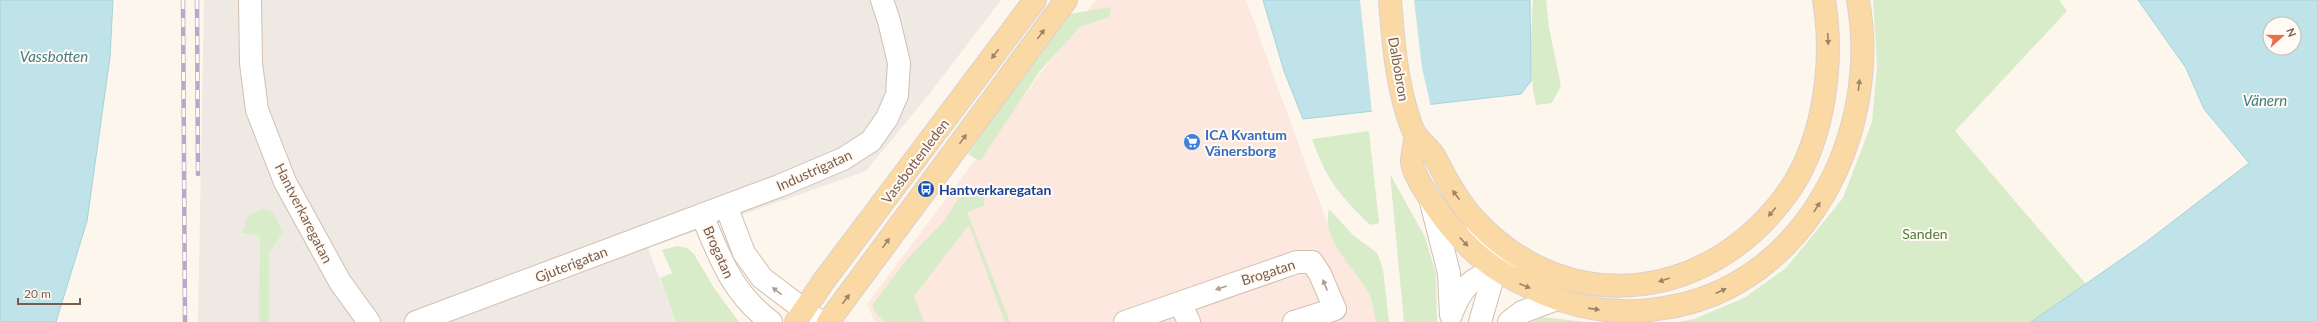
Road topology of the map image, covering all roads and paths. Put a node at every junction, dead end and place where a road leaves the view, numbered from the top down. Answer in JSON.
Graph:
{"nodes":[{"id":1,"x":250,"y":0,"type":"edge"},
{"id":2,"x":882,"y":0,"type":"edge"},
{"id":3,"x":1035,"y":0,"type":"edge"},
{"id":4,"x":1066,"y":0,"type":"edge"},
{"id":5,"x":1390,"y":0,"type":"edge"},
{"id":6,"x":1824,"y":0,"type":"edge"},
{"id":7,"x":1858,"y":0,"type":"edge"},
{"id":8,"x":1416,"y":136,"type":"junction"},
{"id":9,"x":1431,"y":202,"type":"junction"},
{"id":10,"x":726,"y":206,"type":"junction"},
{"id":11,"x":702,"y":215,"type":"junction"},
{"id":12,"x":1475,"y":220,"type":"junction"},
{"id":13,"x":1524,"y":260,"type":"junction"},
{"id":14,"x":1495,"y":270,"type":"junction"},
{"id":15,"x":1557,"y":299,"type":"junction"},
{"id":16,"x":1184,"y":312,"type":"edge"},
{"id":17,"x":807,"y":318,"type":"edge"},
{"id":18,"x":1450,"y":318,"type":"edge"},
{"id":19,"x":369,"y":322,"type":"edge"},
{"id":20,"x":416,"y":322,"type":"edge"},
{"id":21,"x":771,"y":322,"type":"edge"},
{"id":22,"x":828,"y":322,"type":"edge"},
{"id":23,"x":1125,"y":322,"type":"edge"},
{"id":24,"x":1294,"y":322,"type":"edge"},
{"id":25,"x":1480,"y":322,"type":"edge"},
{"id":26,"x":1509,"y":322,"type":"edge"}],
"edges":[{"from":1,"to":19,"type":"street","name":"Hantverkaregatan"},
{"from":2,"to":10,"type":"street","name":"Industrigatan"},
{"from":3,"to":17,"type":"main road","name":"Vassbottenleden","one_way":true},
{"from":22,"to":4,"type":"main road","name":"Vassbottenleden","one_way":true},
{"from":5,"to":8,"type":"main road","name":"Dalbobron"},
{"from":6,"to":13,"type":"main road","one_way":true},
{"from":15,"to":7,"type":"main road","one_way":true},
{"from":8,"to":9,"type":"main road"},
{"from":12,"to":8,"type":"main road","one_way":true},
{"from":9,"to":14,"type":"main road","one_way":true},
{"from":9,"to":18,"type":"street"},
{"from":10,"to":11,"type":"street","name":"Gjuterigatan"},
{"from":17,"to":10,"type":"street","name":"Brogatan","one_way":true},
{"from":11,"to":20,"type":"street","name":"Gjuterigatan"},
{"from":11,"to":21,"type":"street","name":"Brogatan"},
{"from":12,"to":13,"type":"main road"},
{"from":12,"to":14,"type":"street"},
{"from":13,"to":14,"type":"street"},
{"from":14,"to":15,"type":"main road","one_way":true},
{"from":14,"to":18,"type":"street"},
{"from":14,"to":25,"type":"street"},
{"from":15,"to":26,"type":"street"},
{"from":16,"to":23,"type":"street","name":"Brogatan"},
{"from":24,"to":16,"type":"street","name":"Brogatan","one_way":true}]}
